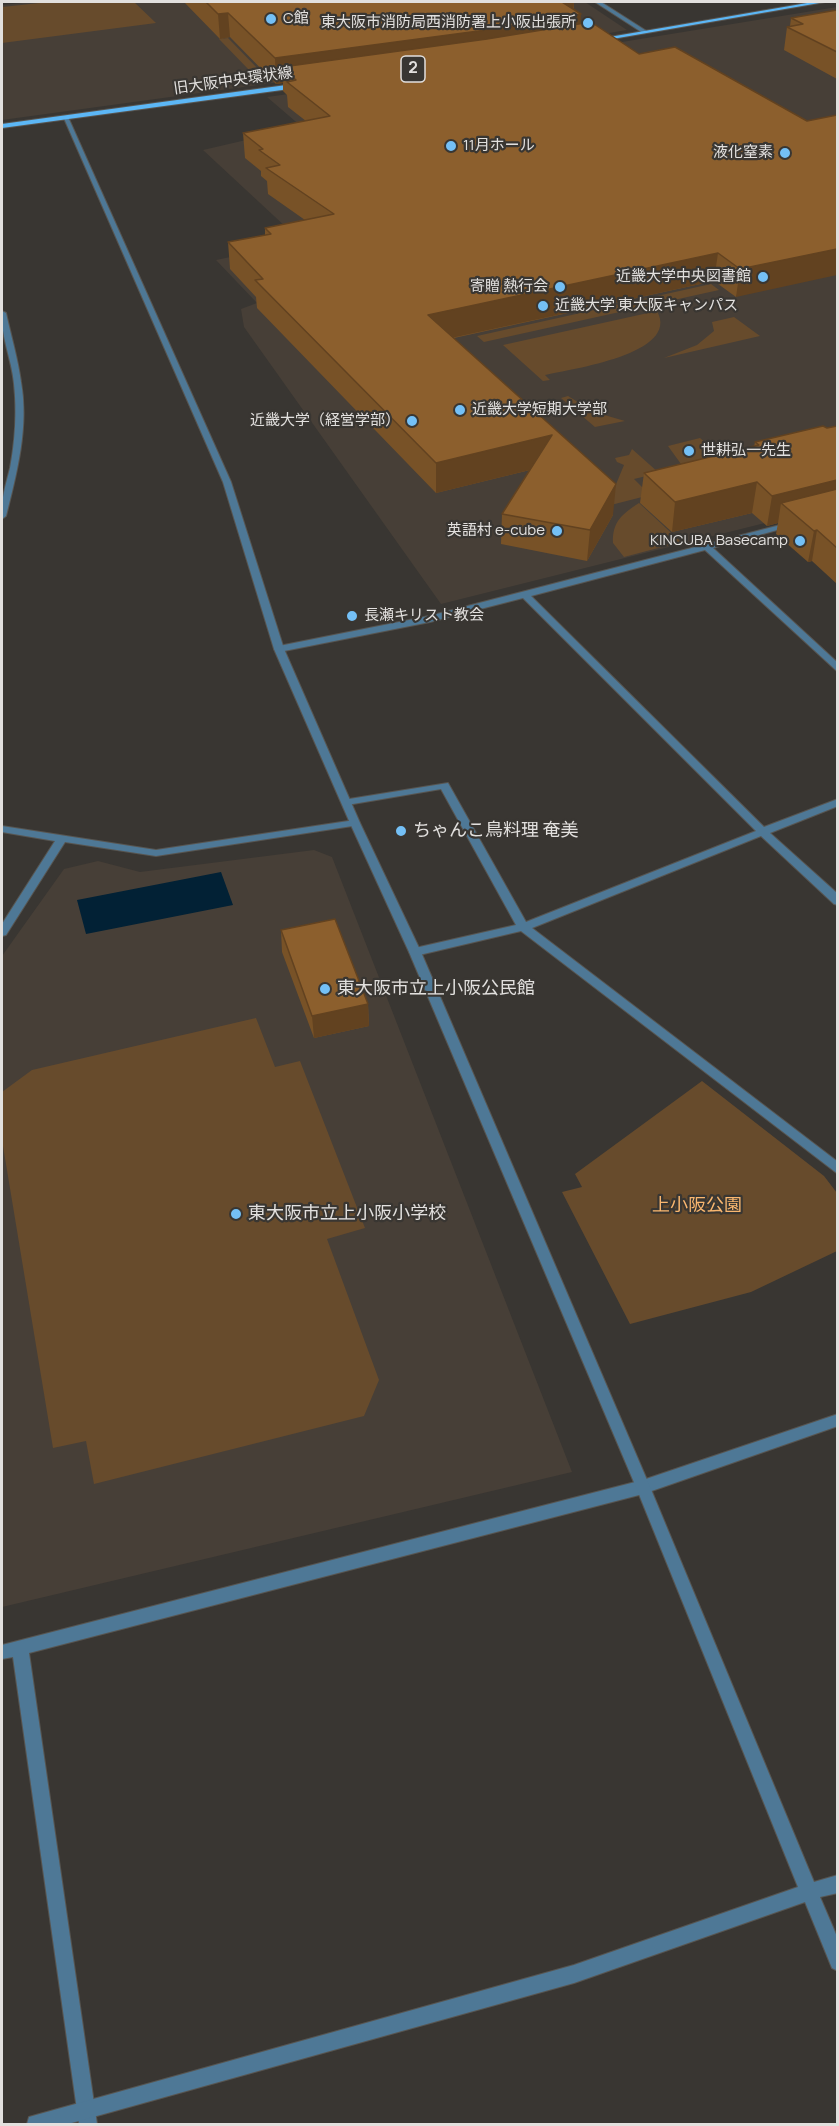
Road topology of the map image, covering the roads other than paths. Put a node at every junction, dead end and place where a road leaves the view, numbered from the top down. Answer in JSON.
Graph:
{"nodes":[{"id":1,"x":598,"y":2,"type":"edge"},
{"id":2,"x":822,"y":2,"type":"edge"},
{"id":3,"x":645,"y":32,"type":"junction"},
{"id":4,"x":588,"y":42,"type":"edge"},
{"id":5,"x":305,"y":84,"type":"edge"},
{"id":6,"x":65,"y":117,"type":"junction"},
{"id":7,"x":2,"y":126,"type":"edge"},
{"id":8,"x":2,"y":313,"type":"edge"},
{"id":9,"x":6,"y":349,"type":"edge"},
{"id":10,"x":14,"y":467,"type":"junction"},
{"id":11,"x":2,"y":469,"type":"edge"},
{"id":12,"x":2,"y":516,"type":"edge"},
{"id":13,"x":805,"y":521,"type":"edge"},
{"id":14,"x":708,"y":548,"type":"junction"},
{"id":15,"x":525,"y":595,"type":"junction"},
{"id":16,"x":279,"y":649,"type":"junction"},
{"id":17,"x":837,"y":669,"type":"edge"},
{"id":18,"x":347,"y":802,"type":"junction"},
{"id":19,"x":837,"y":802,"type":"edge"},
{"id":20,"x":355,"y":824,"type":"junction"},
{"id":21,"x":2,"y":829,"type":"edge"},
{"id":22,"x":762,"y":831,"type":"junction"},
{"id":23,"x":62,"y":838,"type":"junction"},
{"id":24,"x":837,"y":902,"type":"edge"},
{"id":25,"x":523,"y":927,"type":"junction"},
{"id":26,"x":2,"y":932,"type":"edge"},
{"id":27,"x":416,"y":952,"type":"junction"},
{"id":28,"x":837,"y":1169,"type":"edge"},
{"id":29,"x":837,"y":1420,"type":"edge"},
{"id":30,"x":643,"y":1486,"type":"junction"},
{"id":31,"x":20,"y":1647,"type":"junction"},
{"id":32,"x":2,"y":1652,"type":"edge"},
{"id":33,"x":837,"y":1884,"type":"edge"},
{"id":34,"x":808,"y":1892,"type":"junction"},
{"id":35,"x":837,"y":1962,"type":"edge"},
{"id":36,"x":87,"y":2118,"type":"edge"},
{"id":37,"x":36,"y":2124,"type":"edge"}],
"edges":[{"from":1,"to":3,"type":"street"},
{"from":2,"to":3,"type":"main road"},
{"from":3,"to":4,"type":"main road"},
{"from":5,"to":6,"type":"main road","name":"旧大阪中央環状線"},
{"from":6,"to":7,"type":"main road","name":"旧大阪中央環状線"},
{"from":6,"to":16,"type":"street"},
{"from":8,"to":9,"type":"street"},
{"from":9,"to":10,"type":"street"},
{"from":10,"to":11,"type":"street"},
{"from":10,"to":12,"type":"street"},
{"from":13,"to":14,"type":"street"},
{"from":14,"to":15,"type":"street"},
{"from":14,"to":17,"type":"street"},
{"from":15,"to":16,"type":"street"},
{"from":15,"to":22,"type":"street"},
{"from":16,"to":18,"type":"street"},
{"from":18,"to":20,"type":"street"},
{"from":18,"to":25,"type":"street"},
{"from":19,"to":22,"type":"street"},
{"from":20,"to":23,"type":"street"},
{"from":20,"to":27,"type":"street"},
{"from":21,"to":23,"type":"street"},
{"from":22,"to":24,"type":"street"},
{"from":22,"to":25,"type":"street"},
{"from":23,"to":26,"type":"street"},
{"from":25,"to":27,"type":"street"},
{"from":25,"to":28,"type":"street"},
{"from":27,"to":30,"type":"street"},
{"from":29,"to":30,"type":"street"},
{"from":30,"to":31,"type":"street"},
{"from":30,"to":34,"type":"street"},
{"from":31,"to":32,"type":"street"},
{"from":31,"to":36,"type":"street"},
{"from":33,"to":34,"type":"street"},
{"from":34,"to":35,"type":"street"},
{"from":34,"to":36,"type":"street"},
{"from":36,"to":37,"type":"street"}]}
